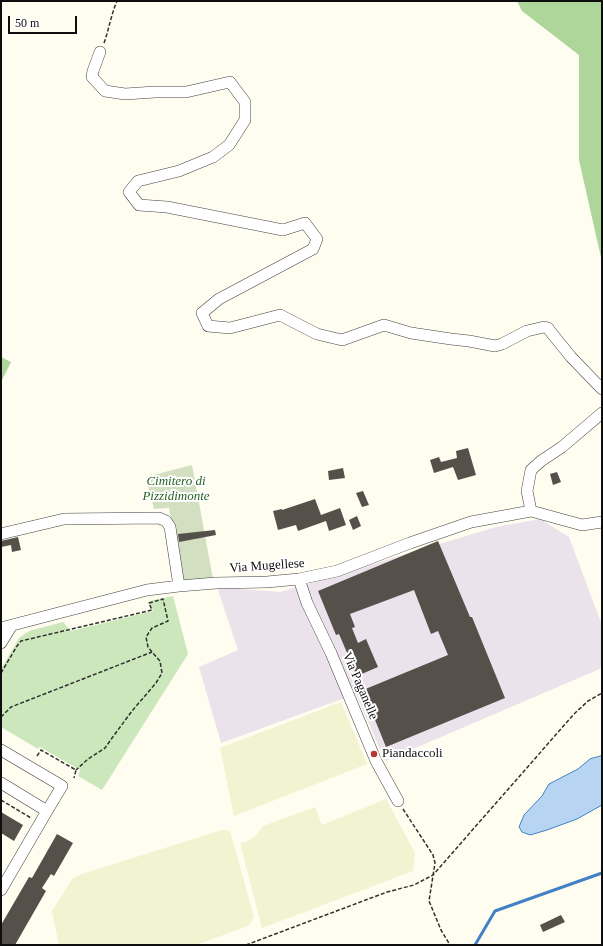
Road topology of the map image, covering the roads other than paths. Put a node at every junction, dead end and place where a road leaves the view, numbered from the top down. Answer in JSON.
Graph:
{"nodes":[{"id":1,"x":100,"y":52,"type":"road end"},
{"id":2,"x":602,"y":389,"type":"edge"},
{"id":3,"x":602,"y":413,"type":"edge"},
{"id":4,"x":531,"y":511,"type":"junction"},
{"id":5,"x":602,"y":522,"type":"edge"},
{"id":6,"x":1,"y":534,"type":"edge"},
{"id":7,"x":299,"y":579,"type":"junction"},
{"id":8,"x":178,"y":586,"type":"junction"},
{"id":9,"x":6,"y":626,"type":"edge"},
{"id":10,"x":1,"y":643,"type":"edge"},
{"id":11,"x":1,"y":750,"type":"edge"},
{"id":12,"x":1,"y":783,"type":"edge"},
{"id":13,"x":398,"y":801,"type":"road end"},
{"id":14,"x":47,"y":811,"type":"junction"},
{"id":15,"x":1,"y":890,"type":"edge"}],
"edges":[{"from":1,"to":2,"type":"street"},
{"from":3,"to":4,"type":"street"},
{"from":4,"to":5,"type":"street"},
{"from":4,"to":7,"type":"street","name":"Via Mugellese"},
{"from":6,"to":8,"type":"street"},
{"from":7,"to":8,"type":"street","name":"Via Mugellese"},
{"from":7,"to":13,"type":"street","name":"Via Paganelle"},
{"from":8,"to":9,"type":"street","name":"Via Mugellese"},
{"from":9,"to":10,"type":"street"},
{"from":11,"to":14,"type":"street"},
{"from":12,"to":14,"type":"street"},
{"from":14,"to":15,"type":"street"}]}
